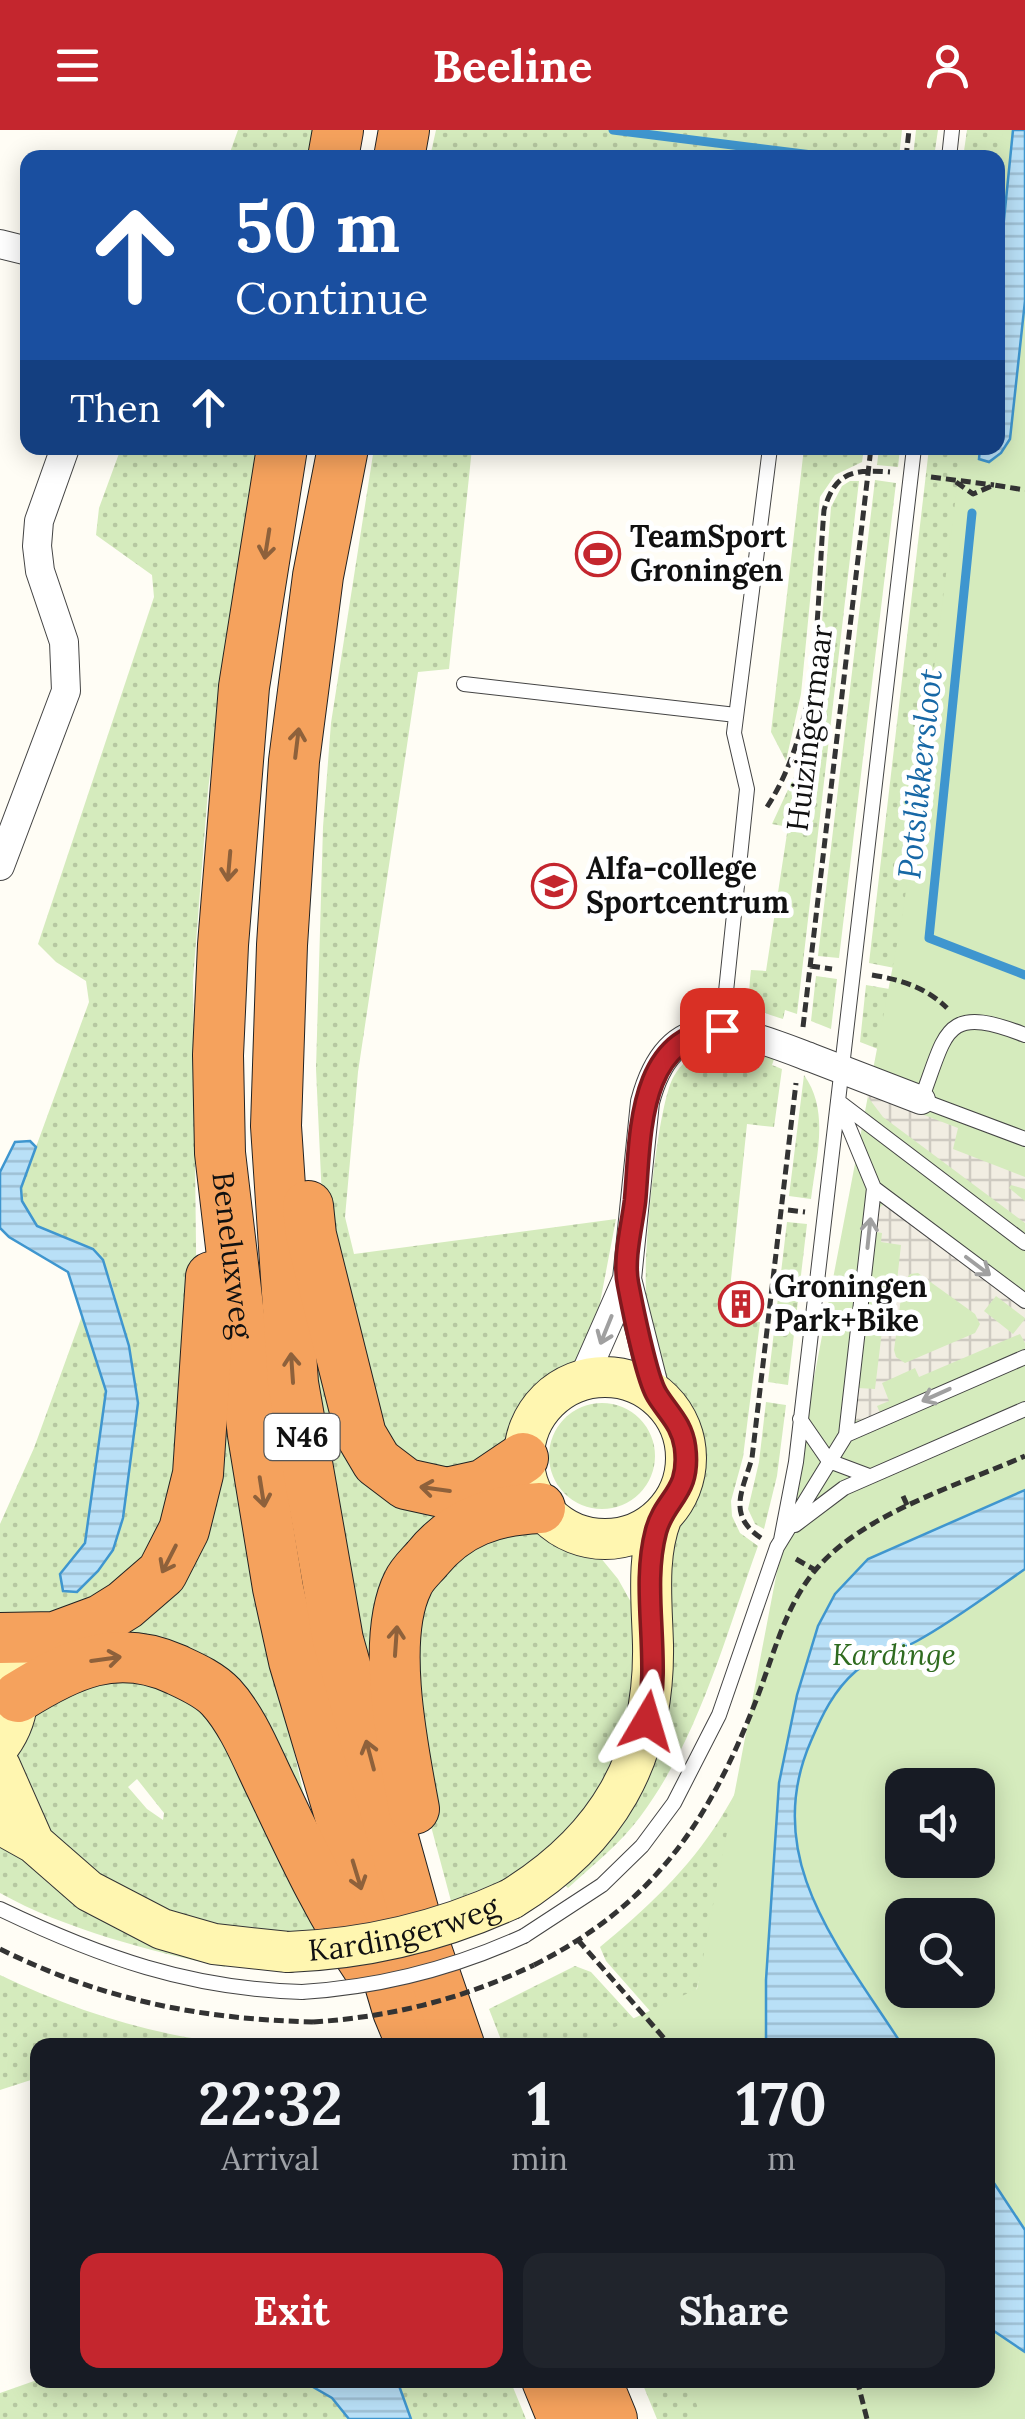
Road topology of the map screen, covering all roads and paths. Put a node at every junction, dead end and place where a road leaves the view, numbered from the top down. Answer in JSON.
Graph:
{"nodes":[{"id":1,"x":63,"y":455,"type":"edge"},
{"id":2,"x":281,"y":455,"type":"edge"},
{"id":3,"x":341,"y":455,"type":"edge"},
{"id":4,"x":769,"y":455,"type":"edge"},
{"id":5,"x":870,"y":455,"type":"edge"},
{"id":6,"x":913,"y":455,"type":"edge"},
{"id":7,"x":868,"y":470,"type":"junction"},
{"id":8,"x":994,"y":484,"type":"junction"},
{"id":9,"x":1024,"y":489,"type":"edge"},
{"id":10,"x":464,"y":684,"type":"dead end"},
{"id":11,"x":736,"y":715,"type":"junction"},
{"id":12,"x":794,"y":756,"type":"dead end"},
{"id":13,"x":0,"y":866,"type":"edge"},
{"id":14,"x":282,"y":945,"type":"junction"},
{"id":15,"x":810,"y":966,"type":"junction"},
{"id":16,"x":853,"y":972,"type":"junction"},
{"id":17,"x":961,"y":1023,"type":"junction"},
{"id":18,"x":722,"y":1030,"type":"junction"},
{"id":19,"x":1025,"y":1035,"type":"edge"},
{"id":20,"x":800,"y":1053,"type":"junction"},
{"id":21,"x":842,"y":1069,"type":"junction"},
{"id":22,"x":838,"y":1100,"type":"junction"},
{"id":23,"x":921,"y":1100,"type":"junction"},
{"id":24,"x":1025,"y":1139,"type":"edge"},
{"id":25,"x":220,"y":1152,"type":"junction"},
{"id":26,"x":874,"y":1188,"type":"junction"},
{"id":27,"x":788,"y":1210,"type":"dead end"},
{"id":28,"x":809,"y":1212,"type":"dead end"},
{"id":29,"x":1025,"y":1242,"type":"edge"},
{"id":30,"x":627,"y":1279,"type":"junction"},
{"id":31,"x":1025,"y":1301,"type":"edge"},
{"id":32,"x":1025,"y":1356,"type":"edge"},
{"id":33,"x":583,"y":1379,"type":"junction"},
{"id":34,"x":656,"y":1394,"type":"junction"},
{"id":35,"x":1025,"y":1408,"type":"edge"},
{"id":36,"x":800,"y":1419,"type":"junction"},
{"id":37,"x":846,"y":1434,"type":"junction"},
{"id":38,"x":1025,"y":1456,"type":"edge"},
{"id":39,"x":523,"y":1458,"type":"junction"},
{"id":40,"x":829,"y":1461,"type":"junction"},
{"id":41,"x":869,"y":1476,"type":"junction"},
{"id":42,"x":903,"y":1496,"type":"dead end"},
{"id":43,"x":908,"y":1507,"type":"junction"},
{"id":44,"x":540,"y":1508,"type":"junction"},
{"id":45,"x":662,"y":1516,"type":"junction"},
{"id":46,"x":596,"y":1539,"type":"junction"},
{"id":47,"x":779,"y":1544,"type":"junction"},
{"id":48,"x":650,"y":1604,"type":"junction"},
{"id":49,"x":0,"y":1641,"type":"edge"},
{"id":50,"x":18,"y":1698,"type":"junction"},
{"id":51,"x":0,"y":1746,"type":"edge"},
{"id":52,"x":0,"y":1766,"type":"edge"},
{"id":53,"x":17,"y":1834,"type":"edge"},
{"id":54,"x":0,"y":1909,"type":"edge"},
{"id":55,"x":517,"y":1918,"type":"junction"},
{"id":56,"x":578,"y":1940,"type":"dead end"},
{"id":57,"x":0,"y":1950,"type":"edge"},
{"id":58,"x":534,"y":1966,"type":"dead end"},
{"id":59,"x":404,"y":2028,"type":"edge"},
{"id":60,"x":457,"y":2038,"type":"edge"},
{"id":61,"x":471,"y":2038,"type":"edge"},
{"id":62,"x":664,"y":2038,"type":"edge"},
{"id":63,"x":551,"y":2388,"type":"edge"},
{"id":64,"x":599,"y":2388,"type":"edge"},
{"id":65,"x":859,"y":2388,"type":"edge"},
{"id":66,"x":563,"y":2419,"type":"edge"},
{"id":67,"x":612,"y":2419,"type":"edge"},
{"id":68,"x":866,"y":2419,"type":"edge"}],
"edges":[{"from":1,"to":13,"type":"street"},
{"from":2,"to":25,"type":"highway","name":"Beneluxweg","number":"N46","one_way":true},
{"from":14,"to":3,"type":"highway","name":"Beneluxweg","number":"N46","one_way":true},
{"from":4,"to":11,"type":"lane"},
{"from":5,"to":7,"type":"path","name":"Huizingermaar"},
{"from":6,"to":16,"type":"lane"},
{"from":7,"to":12,"type":"path"},
{"from":7,"to":15,"type":"path","name":"Huizingermaar"},
{"from":8,"to":8,"type":"path"},
{"from":8,"to":9,"type":"path"},
{"from":10,"to":11,"type":"lane"},
{"from":11,"to":18,"type":"lane"},
{"from":39,"to":14,"type":"highway","number":"N46","one_way":true},
{"from":60,"to":14,"type":"highway","name":"Beneluxweg","number":"N46","one_way":true},
{"from":15,"to":16,"type":"path"},
{"from":15,"to":20,"type":"path","name":"Huizingermaar"},
{"from":16,"to":17,"type":"path"},
{"from":16,"to":21,"type":"lane"},
{"from":17,"to":19,"type":"lane"},
{"from":17,"to":23,"type":"lane"},
{"from":18,"to":20,"type":"street"},
{"from":18,"to":30,"type":"street"},
{"from":20,"to":21,"type":"street"},
{"from":20,"to":47,"type":"path","name":"Huizingermaar"},
{"from":21,"to":22,"type":"lane"},
{"from":21,"to":23,"type":"street"},
{"from":22,"to":26,"type":"lane"},
{"from":22,"to":29,"type":"lane"},
{"from":22,"to":36,"type":"lane"},
{"from":23,"to":24,"type":"lane"},
{"from":25,"to":49,"type":"highway","number":"N46","one_way":true},
{"from":25,"to":59,"type":"highway","name":"Beneluxweg","number":"N46","one_way":true},
{"from":26,"to":31,"type":"lane","one_way":true},
{"from":37,"to":26,"type":"lane","one_way":true},
{"from":27,"to":28,"type":"path"},
{"from":30,"to":33,"type":"street","one_way":true},
{"from":30,"to":34,"type":"street"},
{"from":32,"to":37,"type":"lane","one_way":true},
{"from":33,"to":34,"type":"street"},
{"from":33,"to":39,"type":"street"},
{"from":34,"to":45,"type":"street"},
{"from":35,"to":41,"type":"lane"},
{"from":36,"to":40,"type":"lane"},
{"from":36,"to":47,"type":"lane"},
{"from":37,"to":40,"type":"lane"},
{"from":38,"to":43,"type":"path"},
{"from":39,"to":44,"type":"street"},
{"from":40,"to":41,"type":"lane"},
{"from":40,"to":47,"type":"lane"},
{"from":41,"to":47,"type":"lane"},
{"from":42,"to":43,"type":"path"},
{"from":43,"to":47,"type":"path","name":"Huizingermaar"},
{"from":44,"to":46,"type":"street"},
{"from":61,"to":44,"type":"highway","one_way":true},
{"from":45,"to":46,"type":"street"},
{"from":45,"to":48,"type":"street","name":"Kardingerweg"},
{"from":46,"to":48,"type":"street"},
{"from":47,"to":55,"type":"lane"},
{"from":48,"to":55,"type":"street","name":"Kardingerweg"},
{"from":49,"to":50,"type":"street"},
{"from":50,"to":51,"type":"street"},
{"from":50,"to":59,"type":"highway","number":"N46","one_way":true},
{"from":52,"to":53,"type":"street","name":"Kardingerweg"},
{"from":53,"to":55,"type":"street","name":"Kardingerweg","bridge":true},
{"from":54,"to":55,"type":"lane","bridge":true},
{"from":56,"to":62,"type":"path"},
{"from":57,"to":58,"type":"path","bridge":true},
{"from":63,"to":66,"type":"highway"},
{"from":64,"to":67,"type":"highway"},
{"from":65,"to":68,"type":"path"}]}
